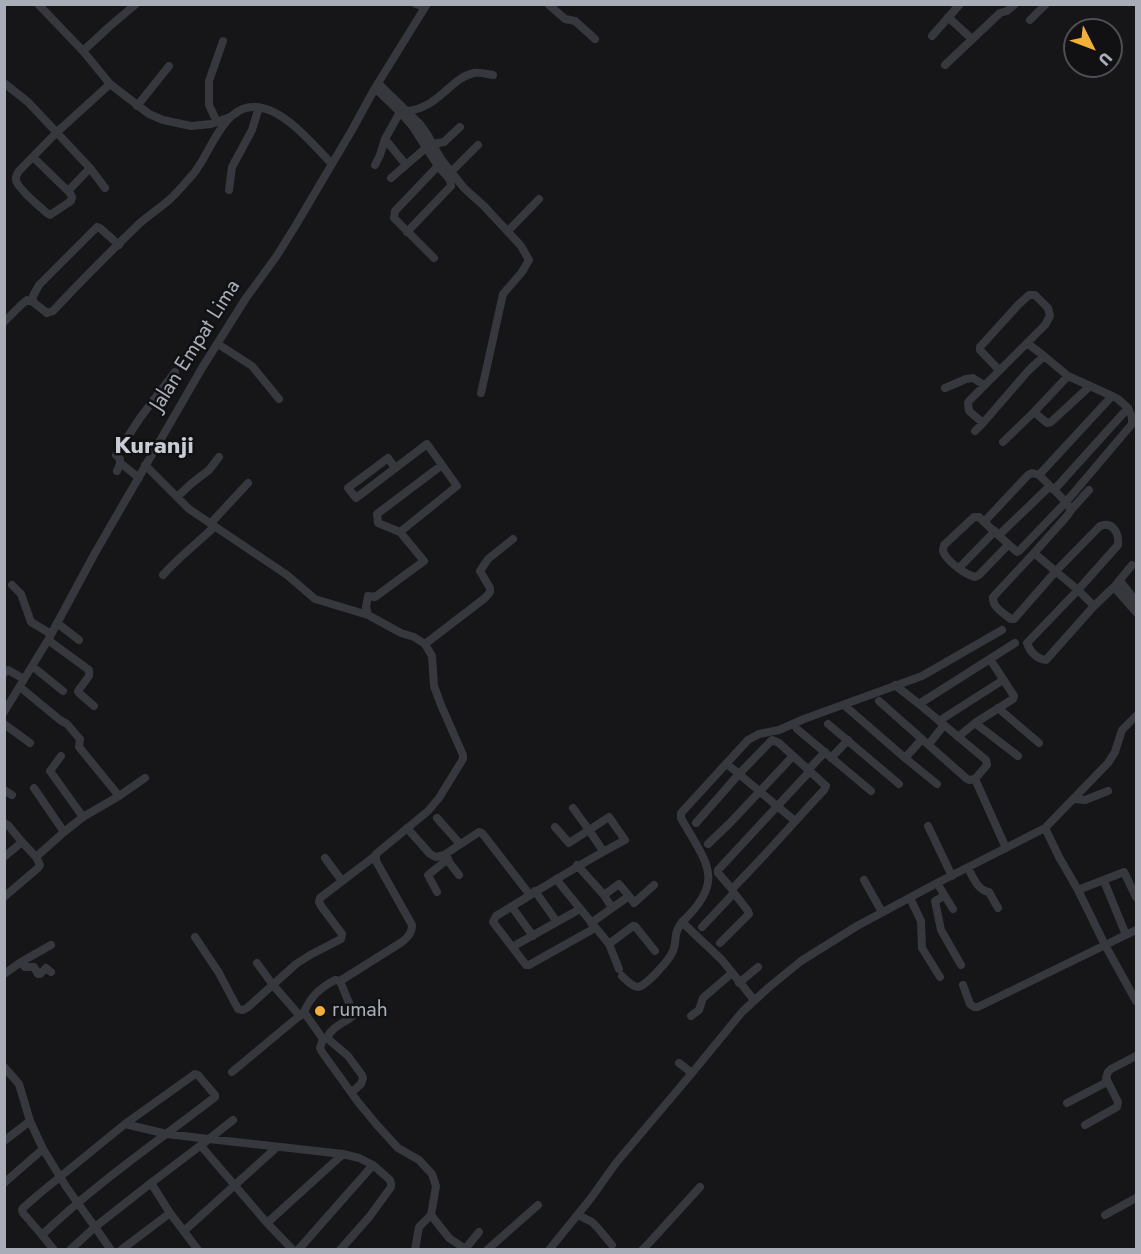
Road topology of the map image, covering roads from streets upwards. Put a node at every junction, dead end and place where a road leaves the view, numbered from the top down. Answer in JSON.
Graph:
{"nodes":[{"id":1,"x":38,"y":4,"type":"edge"},
{"id":2,"x":136,"y":4,"type":"edge"},
{"id":3,"x":416,"y":4,"type":"edge"},
{"id":4,"x":548,"y":4,"type":"edge"},
{"id":5,"x":960,"y":4,"type":"edge"},
{"id":6,"x":1015,"y":4,"type":"edge"},
{"id":7,"x":1046,"y":4,"type":"edge"},
{"id":8,"x":426,"y":6,"type":"edge"},
{"id":9,"x":948,"y":17,"type":"junction"},
{"id":10,"x":1030,"y":20,"type":"dead end"},
{"id":11,"x":932,"y":36,"type":"dead end"},
{"id":12,"x":595,"y":39,"type":"dead end"},
{"id":13,"x":972,"y":39,"type":"junction"},
{"id":14,"x":223,"y":41,"type":"dead end"},
{"id":15,"x":83,"y":51,"type":"junction"},
{"id":16,"x":945,"y":65,"type":"dead end"},
{"id":17,"x":169,"y":66,"type":"dead end"},
{"id":18,"x":493,"y":75,"type":"dead end"},
{"id":19,"x":4,"y":83,"type":"edge"},
{"id":20,"x":110,"y":84,"type":"junction"},
{"id":21,"x":377,"y":85,"type":"junction"},
{"id":22,"x":137,"y":106,"type":"junction"},
{"id":23,"x":259,"y":107,"type":"junction"},
{"id":24,"x":404,"y":111,"type":"junction"},
{"id":25,"x":232,"y":116,"type":"junction"},
{"id":26,"x":217,"y":122,"type":"junction"},
{"id":27,"x":460,"y":127,"type":"dead end"},
{"id":28,"x":56,"y":133,"type":"junction"},
{"id":29,"x":385,"y":139,"type":"junction"},
{"id":30,"x":430,"y":145,"type":"junction"},
{"id":31,"x":478,"y":145,"type":"dead end"},
{"id":32,"x":33,"y":157,"type":"junction"},
{"id":33,"x":332,"y":164,"type":"junction"},
{"id":34,"x":375,"y":165,"type":"dead end"},
{"id":35,"x":406,"y":165,"type":"junction"},
{"id":36,"x":438,"y":166,"type":"junction"},
{"id":37,"x":90,"y":168,"type":"junction"},
{"id":38,"x":451,"y":172,"type":"junction"},
{"id":39,"x":391,"y":178,"type":"dead end"},
{"id":40,"x":105,"y":188,"type":"dead end"},
{"id":41,"x":229,"y":190,"type":"dead end"},
{"id":42,"x":69,"y":191,"type":"junction"},
{"id":43,"x":539,"y":199,"type":"dead end"},
{"id":44,"x":508,"y":231,"type":"junction"},
{"id":45,"x":407,"y":232,"type":"junction"},
{"id":46,"x":118,"y":245,"type":"junction"},
{"id":47,"x":434,"y":258,"type":"dead end"},
{"id":48,"x":33,"y":302,"type":"junction"},
{"id":49,"x":4,"y":322,"type":"edge"},
{"id":50,"x":1027,"y":343,"type":"junction"},
{"id":51,"x":218,"y":344,"type":"junction"},
{"id":52,"x":1044,"y":356,"type":"junction"},
{"id":53,"x":999,"y":370,"type":"junction"},
{"id":54,"x":175,"y":372,"type":"dead end"},
{"id":55,"x":1068,"y":376,"type":"junction"},
{"id":56,"x":984,"y":385,"type":"junction"},
{"id":57,"x":1090,"y":386,"type":"junction"},
{"id":58,"x":945,"y":388,"type":"dead end"},
{"id":59,"x":481,"y":393,"type":"dead end"},
{"id":60,"x":1112,"y":396,"type":"junction"},
{"id":61,"x":279,"y":399,"type":"dead end"},
{"id":62,"x":1128,"y":408,"type":"junction"},
{"id":63,"x":1034,"y":412,"type":"junction"},
{"id":64,"x":983,"y":423,"type":"junction"},
{"id":65,"x":975,"y":431,"type":"dead end"},
{"id":66,"x":1003,"y":442,"type":"dead end"},
{"id":67,"x":219,"y":457,"type":"dead end"},
{"id":68,"x":145,"y":465,"type":"junction"},
{"id":69,"x":442,"y":465,"type":"junction"},
{"id":70,"x":396,"y":468,"type":"junction"},
{"id":71,"x":1039,"y":475,"type":"junction"},
{"id":72,"x":139,"y":478,"type":"junction"},
{"id":73,"x":248,"y":483,"type":"dead end"},
{"id":74,"x":1052,"y":488,"type":"junction"},
{"id":75,"x":1089,"y":490,"type":"dead end"},
{"id":76,"x":177,"y":498,"type":"junction"},
{"id":77,"x":1066,"y":502,"type":"junction"},
{"id":78,"x":1071,"y":510,"type":"junction"},
{"id":79,"x":984,"y":522,"type":"junction"},
{"id":80,"x":211,"y":523,"type":"junction"},
{"id":81,"x":400,"y":532,"type":"junction"},
{"id":82,"x":997,"y":533,"type":"junction"},
{"id":83,"x":513,"y":539,"type":"dead end"},
{"id":84,"x":1008,"y":545,"type":"junction"},
{"id":85,"x":1034,"y":553,"type":"junction"},
{"id":86,"x":1132,"y":565,"type":"dead end"},
{"id":87,"x":959,"y":568,"type":"junction"},
{"id":88,"x":1056,"y":571,"type":"junction"},
{"id":89,"x":163,"y":575,"type":"dead end"},
{"id":90,"x":1117,"y":584,"type":"junction"},
{"id":91,"x":12,"y":585,"type":"dead end"},
{"id":92,"x":1078,"y":590,"type":"junction"},
{"id":93,"x":1136,"y":598,"type":"edge"},
{"id":94,"x":1094,"y":606,"type":"junction"},
{"id":95,"x":1137,"y":612,"type":"edge"},
{"id":96,"x":368,"y":615,"type":"junction"},
{"id":97,"x":57,"y":623,"type":"junction"},
{"id":98,"x":1002,"y":630,"type":"dead end"},
{"id":99,"x":50,"y":637,"type":"junction"},
{"id":100,"x":79,"y":640,"type":"dead end"},
{"id":101,"x":1015,"y":643,"type":"dead end"},
{"id":102,"x":425,"y":644,"type":"junction"},
{"id":103,"x":990,"y":659,"type":"junction"},
{"id":104,"x":32,"y":666,"type":"junction"},
{"id":105,"x":4,"y":674,"type":"edge"},
{"id":106,"x":24,"y":679,"type":"junction"},
{"id":107,"x":1003,"y":680,"type":"junction"},
{"id":108,"x":896,"y":685,"type":"junction"},
{"id":109,"x":20,"y":687,"type":"junction"},
{"id":110,"x":63,"y":691,"type":"dead end"},
{"id":111,"x":879,"y":701,"type":"dead end"},
{"id":112,"x":919,"y":704,"type":"junction"},
{"id":113,"x":844,"y":705,"type":"junction"},
{"id":114,"x":94,"y":706,"type":"dead end"},
{"id":115,"x":998,"y":708,"type":"junction"},
{"id":116,"x":4,"y":712,"type":"edge"},
{"id":117,"x":1137,"y":716,"type":"edge"},
{"id":118,"x":828,"y":723,"type":"dead end"},
{"id":119,"x":942,"y":723,"type":"junction"},
{"id":120,"x":975,"y":723,"type":"junction"},
{"id":121,"x":4,"y":724,"type":"edge"},
{"id":122,"x":797,"y":729,"type":"dead end"},
{"id":123,"x":958,"y":737,"type":"junction"},
{"id":124,"x":848,"y":740,"type":"junction"},
{"id":125,"x":925,"y":742,"type":"junction"},
{"id":126,"x":30,"y":743,"type":"dead end"},
{"id":127,"x":1039,"y":743,"type":"dead end"},
{"id":128,"x":828,"y":755,"type":"junction"},
{"id":129,"x":61,"y":756,"type":"dead end"},
{"id":130,"x":793,"y":756,"type":"junction"},
{"id":131,"x":1018,"y":756,"type":"dead end"},
{"id":132,"x":905,"y":758,"type":"junction"},
{"id":133,"x":727,"y":764,"type":"junction"},
{"id":134,"x":809,"y":771,"type":"junction"},
{"id":135,"x":739,"y":774,"type":"junction"},
{"id":136,"x":145,"y":778,"type":"dead end"},
{"id":137,"x":975,"y":779,"type":"junction"},
{"id":138,"x":899,"y":784,"type":"dead end"},
{"id":139,"x":937,"y":784,"type":"dead end"},
{"id":140,"x":34,"y":788,"type":"dead end"},
{"id":141,"x":871,"y":791,"type":"dead end"},
{"id":142,"x":1108,"y":791,"type":"dead end"},
{"id":143,"x":760,"y":792,"type":"junction"},
{"id":144,"x":119,"y":796,"type":"junction"},
{"id":145,"x":1074,"y":799,"type":"junction"},
{"id":146,"x":777,"y":807,"type":"junction"},
{"id":147,"x":573,"y":808,"type":"dead end"},
{"id":148,"x":83,"y":817,"type":"junction"},
{"id":149,"x":437,"y":818,"type":"dead end"},
{"id":150,"x":795,"y":821,"type":"junction"},
{"id":151,"x":4,"y":823,"type":"edge"},
{"id":152,"x":696,"y":823,"type":"dead end"},
{"id":153,"x":928,"y":826,"type":"dead end"},
{"id":154,"x":555,"y":827,"type":"dead end"},
{"id":155,"x":407,"y":828,"type":"junction"},
{"id":156,"x":1045,"y":828,"type":"junction"},
{"id":157,"x":589,"y":830,"type":"junction"},
{"id":158,"x":64,"y":832,"type":"junction"},
{"id":159,"x":22,"y":842,"type":"junction"},
{"id":160,"x":460,"y":844,"type":"junction"},
{"id":161,"x":708,"y":844,"type":"dead end"},
{"id":162,"x":1006,"y":848,"type":"junction"},
{"id":163,"x":603,"y":851,"type":"junction"},
{"id":164,"x":375,"y":856,"type":"junction"},
{"id":165,"x":4,"y":857,"type":"edge"},
{"id":166,"x":446,"y":857,"type":"junction"},
{"id":167,"x":36,"y":858,"type":"junction"},
{"id":168,"x":325,"y":858,"type":"dead end"},
{"id":169,"x":577,"y":866,"type":"junction"},
{"id":170,"x":968,"y":868,"type":"junction"},
{"id":171,"x":459,"y":875,"type":"dead end"},
{"id":172,"x":952,"y":876,"type":"junction"},
{"id":173,"x":556,"y":879,"type":"junction"},
{"id":174,"x":342,"y":880,"type":"junction"},
{"id":175,"x":864,"y":880,"type":"dead end"},
{"id":176,"x":1104,"y":880,"type":"junction"},
{"id":177,"x":937,"y":883,"type":"junction"},
{"id":178,"x":654,"y":885,"type":"dead end"},
{"id":179,"x":1078,"y":890,"type":"junction"},
{"id":180,"x":733,"y":891,"type":"junction"},
{"id":181,"x":437,"y":892,"type":"dead end"},
{"id":182,"x":532,"y":893,"type":"junction"},
{"id":183,"x":604,"y":895,"type":"junction"},
{"id":184,"x":629,"y":896,"type":"junction"},
{"id":185,"x":944,"y":896,"type":"junction"},
{"id":186,"x":4,"y":897,"type":"edge"},
{"id":187,"x":1137,"y":897,"type":"edge"},
{"id":188,"x":910,"y":898,"type":"junction"},
{"id":189,"x":512,"y":907,"type":"junction"},
{"id":190,"x":612,"y":908,"type":"junction"},
{"id":191,"x":999,"y":908,"type":"dead end"},
{"id":192,"x":580,"y":909,"type":"junction"},
{"id":193,"x":953,"y":909,"type":"dead end"},
{"id":194,"x":882,"y":912,"type":"junction"},
{"id":195,"x":557,"y":922,"type":"junction"},
{"id":196,"x":682,"y":922,"type":"junction"},
{"id":197,"x":593,"y":926,"type":"junction"},
{"id":198,"x":702,"y":927,"type":"dead end"},
{"id":199,"x":1137,"y":930,"type":"edge"},
{"id":200,"x":1126,"y":935,"type":"junction"},
{"id":201,"x":533,"y":936,"type":"junction"},
{"id":202,"x":195,"y":937,"type":"dead end"},
{"id":203,"x":720,"y":943,"type":"dead end"},
{"id":204,"x":609,"y":944,"type":"junction"},
{"id":205,"x":51,"y":945,"type":"dead end"},
{"id":206,"x":1105,"y":945,"type":"junction"},
{"id":207,"x":512,"y":947,"type":"junction"},
{"id":208,"x":655,"y":951,"type":"dead end"},
{"id":209,"x":21,"y":963,"type":"junction"},
{"id":210,"x":257,"y":963,"type":"dead end"},
{"id":211,"x":961,"y":965,"type":"dead end"},
{"id":212,"x":758,"y":967,"type":"dead end"},
{"id":213,"x":51,"y":972,"type":"dead end"},
{"id":214,"x":732,"y":973,"type":"junction"},
{"id":215,"x":4,"y":974,"type":"edge"},
{"id":216,"x":940,"y":977,"type":"dead end"},
{"id":217,"x":340,"y":981,"type":"junction"},
{"id":218,"x":739,"y":983,"type":"junction"},
{"id":219,"x":273,"y":985,"type":"junction"},
{"id":220,"x":963,"y":985,"type":"dead end"},
{"id":221,"x":1136,"y":997,"type":"edge"},
{"id":222,"x":754,"y":1000,"type":"junction"},
{"id":223,"x":302,"y":1014,"type":"junction"},
{"id":224,"x":692,"y":1016,"type":"dead end"},
{"id":225,"x":325,"y":1039,"type":"junction"},
{"id":226,"x":1137,"y":1056,"type":"edge"},
{"id":227,"x":678,"y":1063,"type":"dead end"},
{"id":228,"x":4,"y":1067,"type":"edge"},
{"id":229,"x":232,"y":1072,"type":"dead end"},
{"id":230,"x":692,"y":1073,"type":"junction"},
{"id":231,"x":1107,"y":1082,"type":"junction"},
{"id":232,"x":352,"y":1092,"type":"junction"},
{"id":233,"x":1067,"y":1103,"type":"dead end"},
{"id":234,"x":233,"y":1120,"type":"dead end"},
{"id":235,"x":30,"y":1121,"type":"junction"},
{"id":236,"x":125,"y":1124,"type":"junction"},
{"id":237,"x":1085,"y":1125,"type":"dead end"},
{"id":238,"x":167,"y":1134,"type":"junction"},
{"id":239,"x":209,"y":1139,"type":"junction"},
{"id":240,"x":4,"y":1141,"type":"edge"},
{"id":241,"x":201,"y":1146,"type":"junction"},
{"id":242,"x":277,"y":1147,"type":"junction"},
{"id":243,"x":43,"y":1149,"type":"junction"},
{"id":244,"x":343,"y":1154,"type":"junction"},
{"id":245,"x":373,"y":1165,"type":"junction"},
{"id":246,"x":60,"y":1176,"type":"junction"},
{"id":247,"x":4,"y":1183,"type":"edge"},
{"id":248,"x":151,"y":1183,"type":"junction"},
{"id":249,"x":235,"y":1186,"type":"junction"},
{"id":250,"x":700,"y":1187,"type":"dead end"},
{"id":251,"x":1137,"y":1198,"type":"edge"},
{"id":252,"x":78,"y":1203,"type":"junction"},
{"id":253,"x":538,"y":1205,"type":"dead end"},
{"id":254,"x":170,"y":1213,"type":"junction"},
{"id":255,"x":431,"y":1215,"type":"junction"},
{"id":256,"x":578,"y":1215,"type":"junction"},
{"id":257,"x":1105,"y":1215,"type":"dead end"},
{"id":258,"x":267,"y":1223,"type":"junction"},
{"id":259,"x":95,"y":1227,"type":"junction"},
{"id":260,"x":184,"y":1231,"type":"junction"},
{"id":261,"x":479,"y":1232,"type":"dead end"},
{"id":262,"x":42,"y":1235,"type":"junction"},
{"id":263,"x":612,"y":1245,"type":"dead end"},
{"id":264,"x":466,"y":1249,"type":"edge"},
{"id":265,"x":54,"y":1250,"type":"edge"},
{"id":266,"x":70,"y":1250,"type":"edge"},
{"id":267,"x":111,"y":1250,"type":"edge"},
{"id":268,"x":122,"y":1250,"type":"edge"},
{"id":269,"x":198,"y":1250,"type":"edge"},
{"id":270,"x":293,"y":1250,"type":"edge"},
{"id":271,"x":298,"y":1250,"type":"edge"},
{"id":272,"x":340,"y":1250,"type":"edge"},
{"id":273,"x":415,"y":1250,"type":"edge"},
{"id":274,"x":488,"y":1250,"type":"edge"},
{"id":275,"x":549,"y":1250,"type":"edge"},
{"id":276,"x":642,"y":1250,"type":"edge"}],
"edges":[{"from":1,"to":15,"type":"street"},
{"from":2,"to":15,"type":"street"},
{"from":3,"to":8,"type":"street"},
{"from":4,"to":12,"type":"street"},
{"from":5,"to":9,"type":"street"},
{"from":6,"to":13,"type":"street"},
{"from":7,"to":10,"type":"street"},
{"from":8,"to":21,"type":"street","name":"Jalan Empat Lima"},
{"from":9,"to":11,"type":"street"},
{"from":9,"to":13,"type":"street"},
{"from":13,"to":16,"type":"street"},
{"from":14,"to":26,"type":"street"},
{"from":15,"to":20,"type":"street"},
{"from":17,"to":22,"type":"street"},
{"from":18,"to":24,"type":"street"},
{"from":19,"to":28,"type":"street"},
{"from":20,"to":22,"type":"street"},
{"from":20,"to":28,"type":"street"},
{"from":21,"to":24,"type":"street"},
{"from":21,"to":33,"type":"street","name":"Jalan Empat Lima"},
{"from":22,"to":26,"type":"street"},
{"from":23,"to":25,"type":"street"},
{"from":23,"to":33,"type":"street"},
{"from":23,"to":41,"type":"street"},
{"from":24,"to":29,"type":"street"},
{"from":24,"to":30,"type":"street"},
{"from":25,"to":26,"type":"street"},
{"from":25,"to":46,"type":"street"},
{"from":27,"to":30,"type":"street"},
{"from":28,"to":32,"type":"street"},
{"from":28,"to":37,"type":"street"},
{"from":29,"to":34,"type":"street"},
{"from":29,"to":35,"type":"street"},
{"from":30,"to":35,"type":"street"},
{"from":30,"to":36,"type":"street"},
{"from":30,"to":38,"type":"street"},
{"from":31,"to":38,"type":"street"},
{"from":32,"to":42,"type":"street"},
{"from":32,"to":42,"type":"street"},
{"from":33,"to":51,"type":"street","name":"Jalan Empat Lima"},
{"from":35,"to":39,"type":"street"},
{"from":36,"to":45,"type":"street"},
{"from":36,"to":45,"type":"street"},
{"from":37,"to":40,"type":"street"},
{"from":37,"to":42,"type":"street"},
{"from":38,"to":44,"type":"street"},
{"from":43,"to":44,"type":"street"},
{"from":44,"to":59,"type":"street"},
{"from":45,"to":47,"type":"street"},
{"from":46,"to":48,"type":"street"},
{"from":46,"to":48,"type":"street"},
{"from":48,"to":49,"type":"street"},
{"from":50,"to":52,"type":"street"},
{"from":50,"to":53,"type":"street"},
{"from":50,"to":53,"type":"street"},
{"from":51,"to":61,"type":"street"},
{"from":51,"to":68,"type":"street","name":"Jalan Empat Lima"},
{"from":52,"to":55,"type":"street"},
{"from":52,"to":64,"type":"street"},
{"from":53,"to":56,"type":"street"},
{"from":54,"to":72,"type":"street"},
{"from":55,"to":57,"type":"street"},
{"from":55,"to":63,"type":"street"},
{"from":56,"to":58,"type":"street"},
{"from":56,"to":64,"type":"street"},
{"from":57,"to":60,"type":"street"},
{"from":57,"to":63,"type":"street"},
{"from":60,"to":62,"type":"street"},
{"from":60,"to":71,"type":"street"},
{"from":62,"to":74,"type":"street"},
{"from":62,"to":77,"type":"street"},
{"from":63,"to":66,"type":"street"},
{"from":64,"to":65,"type":"street"},
{"from":67,"to":76,"type":"street"},
{"from":68,"to":72,"type":"street","name":"Jalan Empat Lima"},
{"from":68,"to":76,"type":"street"},
{"from":69,"to":70,"type":"street"},
{"from":69,"to":81,"type":"street"},
{"from":69,"to":81,"type":"street"},
{"from":70,"to":70,"type":"street"},
{"from":71,"to":74,"type":"street"},
{"from":71,"to":79,"type":"street"},
{"from":72,"to":97,"type":"street","name":"Jalan Empat Lima"},
{"from":73,"to":80,"type":"street"},
{"from":74,"to":77,"type":"street"},
{"from":74,"to":82,"type":"street"},
{"from":75,"to":78,"type":"street"},
{"from":76,"to":80,"type":"street"},
{"from":77,"to":78,"type":"street"},
{"from":77,"to":84,"type":"street"},
{"from":78,"to":85,"type":"street"},
{"from":79,"to":82,"type":"street"},
{"from":79,"to":87,"type":"street"},
{"from":80,"to":89,"type":"street"},
{"from":80,"to":96,"type":"street"},
{"from":81,"to":96,"type":"street"},
{"from":82,"to":84,"type":"street"},
{"from":82,"to":87,"type":"street"},
{"from":83,"to":102,"type":"street"},
{"from":84,"to":87,"type":"street"},
{"from":85,"to":88,"type":"street"},
{"from":85,"to":88,"type":"street"},
{"from":86,"to":90,"type":"street"},
{"from":88,"to":92,"type":"street"},
{"from":88,"to":92,"type":"street"},
{"from":90,"to":93,"type":"street"},
{"from":90,"to":94,"type":"street"},
{"from":90,"to":95,"type":"street"},
{"from":91,"to":99,"type":"street"},
{"from":92,"to":94,"type":"street"},
{"from":92,"to":94,"type":"street"},
{"from":96,"to":102,"type":"street"},
{"from":97,"to":99,"type":"street","name":"Jalan Empat Lima"},
{"from":97,"to":100,"type":"street"},
{"from":98,"to":108,"type":"street"},
{"from":99,"to":104,"type":"street","name":"Jalan Empat Lima"},
{"from":99,"to":114,"type":"street"},
{"from":101,"to":103,"type":"street"},
{"from":102,"to":155,"type":"street"},
{"from":103,"to":107,"type":"street"},
{"from":103,"to":112,"type":"street"},
{"from":104,"to":106,"type":"street","name":"Jalan Empat Lima"},
{"from":104,"to":110,"type":"street"},
{"from":105,"to":106,"type":"street"},
{"from":106,"to":109,"type":"street","name":"Jalan Empat Lima"},
{"from":107,"to":115,"type":"street"},
{"from":107,"to":119,"type":"street"},
{"from":108,"to":112,"type":"street"},
{"from":108,"to":113,"type":"street"},
{"from":109,"to":116,"type":"street","name":"Jalan Empat Lima"},
{"from":109,"to":144,"type":"street"},
{"from":111,"to":125,"type":"street"},
{"from":112,"to":119,"type":"street"},
{"from":113,"to":132,"type":"street"},
{"from":113,"to":133,"type":"street"},
{"from":115,"to":120,"type":"street"},
{"from":115,"to":127,"type":"street"},
{"from":117,"to":145,"type":"street"},
{"from":118,"to":124,"type":"street"},
{"from":119,"to":123,"type":"street"},
{"from":119,"to":125,"type":"street"},
{"from":120,"to":123,"type":"street"},
{"from":120,"to":131,"type":"street"},
{"from":121,"to":126,"type":"street"},
{"from":122,"to":128,"type":"street"},
{"from":123,"to":137,"type":"street"},
{"from":124,"to":128,"type":"street"},
{"from":124,"to":138,"type":"street"},
{"from":125,"to":132,"type":"street"},
{"from":125,"to":137,"type":"street"},
{"from":128,"to":134,"type":"street"},
{"from":128,"to":141,"type":"street"},
{"from":129,"to":148,"type":"street"},
{"from":130,"to":134,"type":"street"},
{"from":130,"to":135,"type":"street"},
{"from":130,"to":143,"type":"street"},
{"from":132,"to":139,"type":"street"},
{"from":133,"to":135,"type":"street"},
{"from":133,"to":196,"type":"street"},
{"from":134,"to":146,"type":"street"},
{"from":134,"to":150,"type":"street"},
{"from":135,"to":143,"type":"street"},
{"from":135,"to":152,"type":"street"},
{"from":136,"to":144,"type":"street"},
{"from":137,"to":162,"type":"street"},
{"from":140,"to":158,"type":"street"},
{"from":142,"to":145,"type":"street"},
{"from":143,"to":146,"type":"street"},
{"from":143,"to":161,"type":"street"},
{"from":144,"to":148,"type":"street"},
{"from":145,"to":156,"type":"street"},
{"from":146,"to":150,"type":"street"},
{"from":146,"to":180,"type":"street"},
{"from":147,"to":157,"type":"street"},
{"from":148,"to":158,"type":"street"},
{"from":149,"to":160,"type":"street"},
{"from":150,"to":180,"type":"street"},
{"from":151,"to":159,"type":"street"},
{"from":153,"to":172,"type":"street"},
{"from":154,"to":157,"type":"street"},
{"from":155,"to":164,"type":"street"},
{"from":155,"to":166,"type":"street"},
{"from":156,"to":162,"type":"street"},
{"from":156,"to":179,"type":"street"},
{"from":157,"to":163,"type":"street"},
{"from":157,"to":163,"type":"street"},
{"from":158,"to":167,"type":"street"},
{"from":159,"to":165,"type":"street"},
{"from":159,"to":167,"type":"street"},
{"from":160,"to":166,"type":"street"},
{"from":160,"to":182,"type":"street"},
{"from":162,"to":170,"type":"street"},
{"from":163,"to":169,"type":"street"},
{"from":164,"to":174,"type":"street"},
{"from":164,"to":217,"type":"street"},
{"from":166,"to":171,"type":"street"},
{"from":166,"to":181,"type":"street"},
{"from":167,"to":186,"type":"street"},
{"from":168,"to":174,"type":"street"},
{"from":169,"to":173,"type":"street"},
{"from":169,"to":183,"type":"street"},
{"from":170,"to":172,"type":"street"},
{"from":170,"to":191,"type":"street"},
{"from":172,"to":177,"type":"street"},
{"from":173,"to":182,"type":"street"},
{"from":173,"to":192,"type":"street"},
{"from":174,"to":219,"type":"street"},
{"from":175,"to":194,"type":"street"},
{"from":176,"to":179,"type":"street"},
{"from":176,"to":187,"type":"street"},
{"from":176,"to":200,"type":"street"},
{"from":177,"to":185,"type":"street"},
{"from":177,"to":188,"type":"street"},
{"from":178,"to":184,"type":"street"},
{"from":179,"to":206,"type":"street"},
{"from":180,"to":198,"type":"street"},
{"from":180,"to":203,"type":"street"},
{"from":182,"to":189,"type":"street"},
{"from":182,"to":195,"type":"street"},
{"from":183,"to":184,"type":"street"},
{"from":183,"to":190,"type":"street"},
{"from":184,"to":190,"type":"street"},
{"from":185,"to":193,"type":"street"},
{"from":185,"to":211,"type":"street"},
{"from":188,"to":194,"type":"street"},
{"from":188,"to":216,"type":"street"},
{"from":189,"to":201,"type":"street"},
{"from":189,"to":207,"type":"street"},
{"from":190,"to":197,"type":"street"},
{"from":192,"to":195,"type":"street"},
{"from":192,"to":197,"type":"street"},
{"from":194,"to":222,"type":"street"},
{"from":195,"to":201,"type":"street"},
{"from":196,"to":204,"type":"street"},
{"from":196,"to":214,"type":"street"},
{"from":197,"to":204,"type":"street"},
{"from":197,"to":207,"type":"street"},
{"from":199,"to":200,"type":"street"},
{"from":200,"to":206,"type":"street"},
{"from":201,"to":207,"type":"street"},
{"from":202,"to":219,"type":"street"},
{"from":204,"to":208,"type":"street"},
{"from":205,"to":209,"type":"street"},
{"from":206,"to":220,"type":"street"},
{"from":206,"to":221,"type":"street"},
{"from":209,"to":213,"type":"street"},
{"from":209,"to":215,"type":"street"},
{"from":210,"to":219,"type":"street"},
{"from":212,"to":218,"type":"street"},
{"from":214,"to":218,"type":"street"},
{"from":214,"to":224,"type":"street"},
{"from":217,"to":223,"type":"street"},
{"from":217,"to":225,"type":"street"},
{"from":218,"to":222,"type":"street"},
{"from":219,"to":223,"type":"street"},
{"from":222,"to":230,"type":"street"},
{"from":223,"to":225,"type":"street"},
{"from":223,"to":229,"type":"street"},
{"from":225,"to":232,"type":"street"},
{"from":225,"to":232,"type":"street"},
{"from":226,"to":231,"type":"street"},
{"from":227,"to":230,"type":"street"},
{"from":228,"to":235,"type":"street"},
{"from":230,"to":256,"type":"street"},
{"from":231,"to":233,"type":"street"},
{"from":231,"to":237,"type":"street"},
{"from":232,"to":255,"type":"street"},
{"from":234,"to":239,"type":"street"},
{"from":235,"to":240,"type":"street"},
{"from":235,"to":243,"type":"street"},
{"from":236,"to":238,"type":"street"},
{"from":236,"to":238,"type":"street"},
{"from":236,"to":246,"type":"street"},
{"from":238,"to":239,"type":"street"},
{"from":238,"to":252,"type":"street"},
{"from":239,"to":241,"type":"street"},
{"from":239,"to":242,"type":"street"},
{"from":241,"to":248,"type":"street"},
{"from":241,"to":249,"type":"street"},
{"from":242,"to":244,"type":"street"},
{"from":242,"to":249,"type":"street"},
{"from":243,"to":246,"type":"street"},
{"from":243,"to":247,"type":"street"},
{"from":244,"to":245,"type":"street"},
{"from":244,"to":258,"type":"street"},
{"from":245,"to":271,"type":"street"},
{"from":245,"to":272,"type":"street"},
{"from":246,"to":252,"type":"street"},
{"from":246,"to":262,"type":"street"},
{"from":248,"to":254,"type":"street"},
{"from":248,"to":259,"type":"street"},
{"from":249,"to":258,"type":"street"},
{"from":249,"to":260,"type":"street"},
{"from":250,"to":276,"type":"street"},
{"from":251,"to":257,"type":"street"},
{"from":252,"to":259,"type":"street"},
{"from":252,"to":262,"type":"street"},
{"from":253,"to":274,"type":"street"},
{"from":254,"to":260,"type":"street"},
{"from":254,"to":268,"type":"street"},
{"from":255,"to":264,"type":"street"},
{"from":255,"to":273,"type":"street"},
{"from":256,"to":263,"type":"street"},
{"from":256,"to":275,"type":"street"},
{"from":258,"to":270,"type":"street"},
{"from":259,"to":266,"type":"street"},
{"from":259,"to":267,"type":"street"},
{"from":260,"to":269,"type":"street"},
{"from":261,"to":264,"type":"street"},
{"from":262,"to":265,"type":"street"}]}
